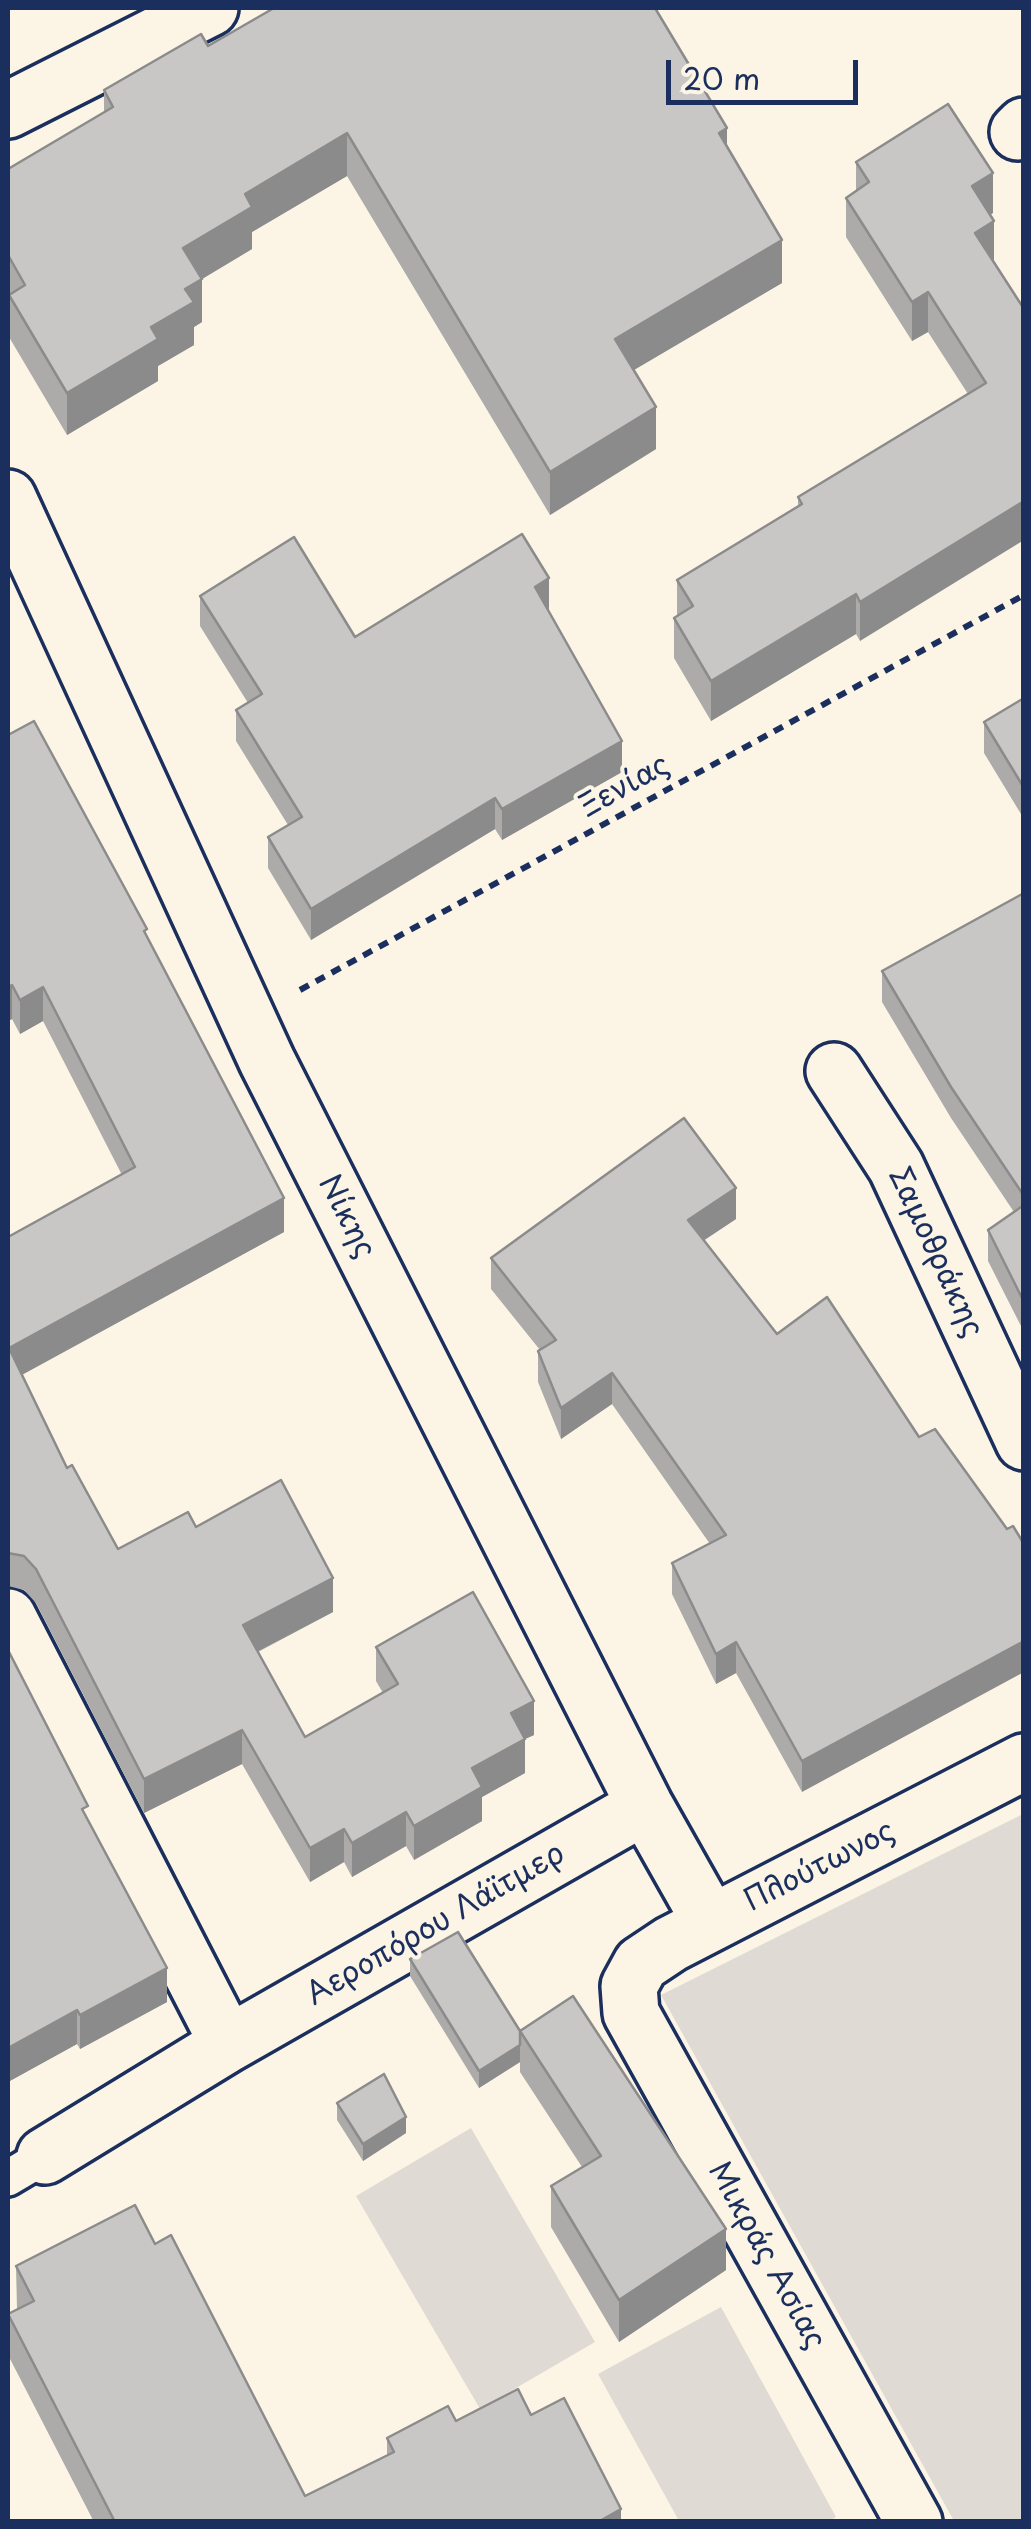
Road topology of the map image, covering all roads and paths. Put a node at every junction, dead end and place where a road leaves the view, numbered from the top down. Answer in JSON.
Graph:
{"nodes":[{"id":1,"x":210,"y":8,"type":"edge"},
{"id":2,"x":8,"y":110,"type":"edge"},
{"id":3,"x":8,"y":498,"type":"edge"},
{"id":4,"x":1024,"y":595,"type":"edge"},
{"id":5,"x":248,"y":1018,"type":"junction"},
{"id":6,"x":834,"y":1071,"type":"dead end"},
{"id":7,"x":1024,"y":1442,"type":"edge"},
{"id":8,"x":8,"y":1617,"type":"edge"},
{"id":9,"x":1024,"y":1762,"type":"edge"},
{"id":10,"x":645,"y":1806,"type":"junction"},
{"id":11,"x":710,"y":1924,"type":"junction"},
{"id":12,"x":628,"y":1986,"type":"joint"},
{"id":13,"x":228,"y":2044,"type":"junction"},
{"id":14,"x":26,"y":2167,"type":"edge"},
{"id":15,"x":914,"y":2522,"type":"edge"}],
"edges":[{"from":1,"to":2,"type":"street"},
{"from":3,"to":5,"type":"street","name":"Νίκης"},
{"from":4,"to":5,"type":"path","name":"Ξενίας"},
{"from":5,"to":10,"type":"street","name":"Νίκης"},
{"from":6,"to":7,"type":"street","name":"Σαμοθράκης"},
{"from":8,"to":13,"type":"street"},
{"from":9,"to":11,"type":"street","name":"Πλούτωνος"},
{"from":10,"to":11,"type":"street","name":"Νίκης"},
{"from":10,"to":13,"type":"street","name":"Αεροπόρου Λάϊτμερ"},
{"from":11,"to":12,"type":"street","name":"Πλούτωνος"},
{"from":12,"to":15,"type":"street","name":"Μικράς Ασίας"},
{"from":13,"to":14,"type":"street","name":"Αεροπόρου Λάϊτμερ"}]}
